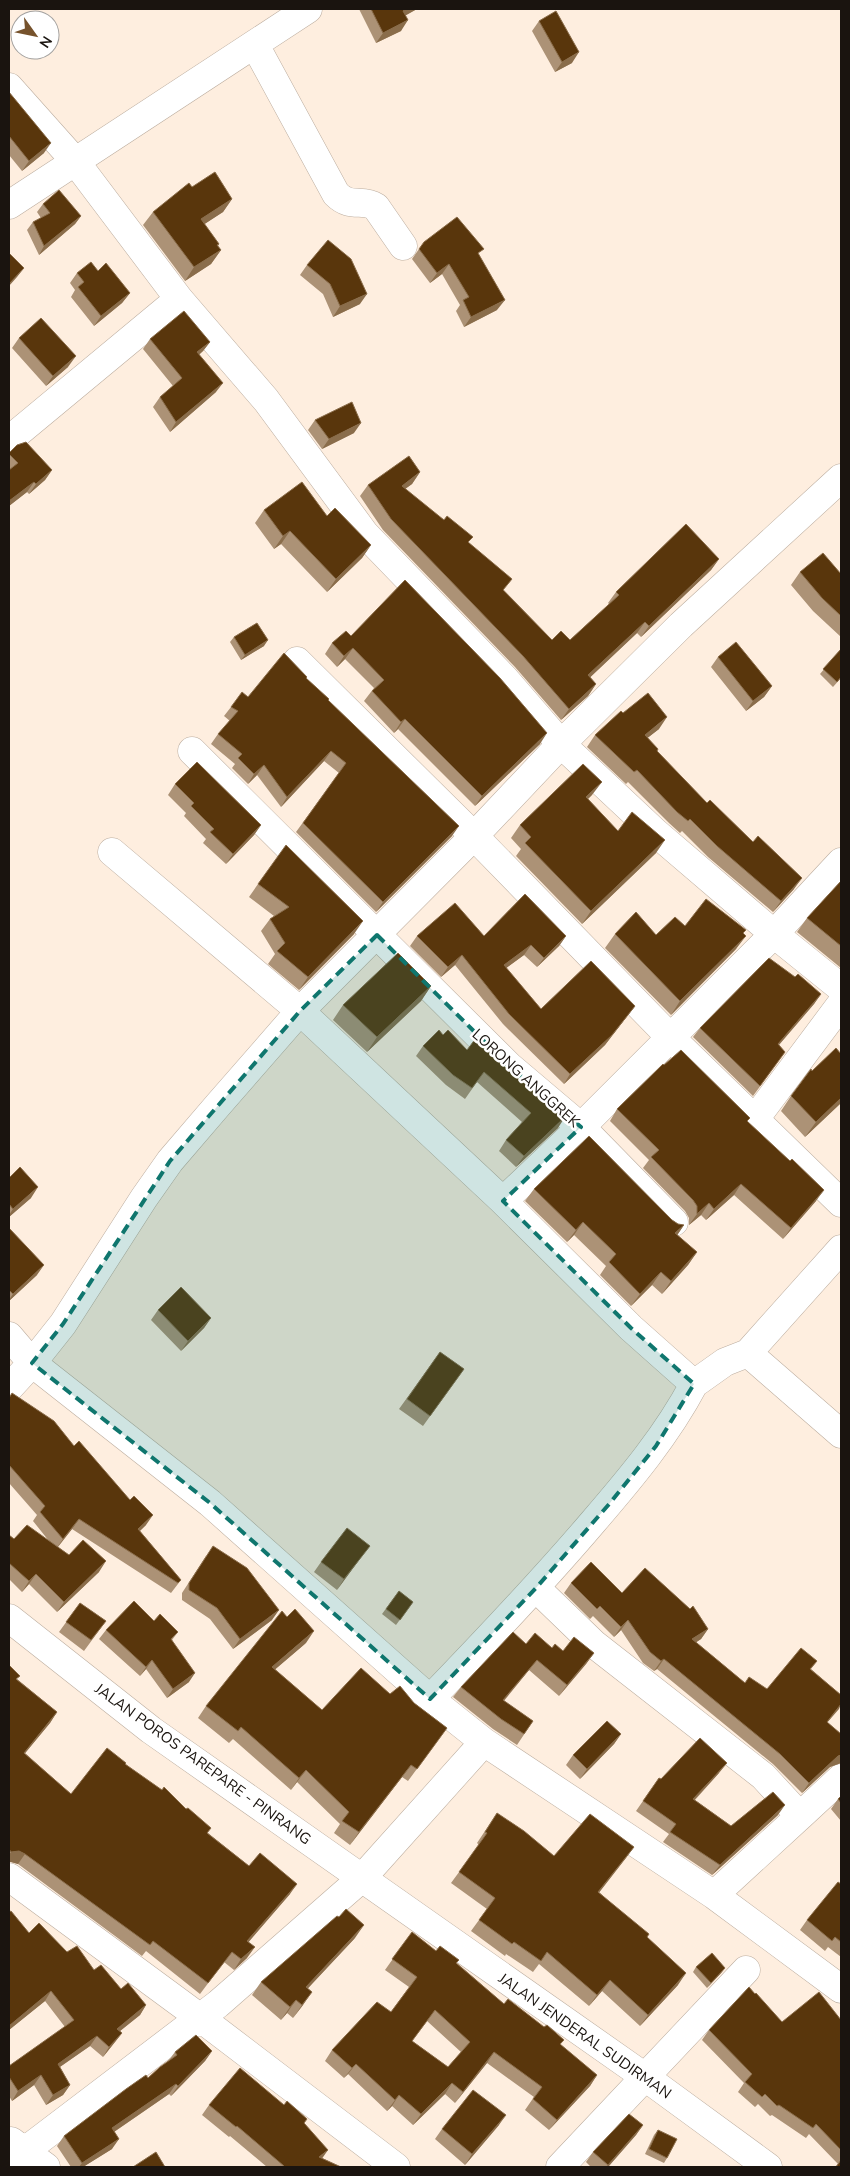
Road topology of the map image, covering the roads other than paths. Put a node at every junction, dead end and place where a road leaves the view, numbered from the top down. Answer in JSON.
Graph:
{"nodes":[{"id":1,"x":308,"y":9,"type":"edge"},
{"id":2,"x":255,"y":45,"type":"junction"},
{"id":3,"x":9,"y":87,"type":"edge"},
{"id":4,"x":75,"y":161,"type":"junction"},
{"id":5,"x":13,"y":195,"type":"edge"},
{"id":6,"x":403,"y":246,"type":"dead end"},
{"id":7,"x":179,"y":299,"type":"junction"},
{"id":8,"x":9,"y":440,"type":"edge"},
{"id":9,"x":841,"y":478,"type":"edge"},
{"id":10,"x":297,"y":661,"type":"dead end"},
{"id":11,"x":561,"y":744,"type":"junction"},
{"id":12,"x":192,"y":751,"type":"dead end"},
{"id":13,"x":474,"y":836,"type":"junction"},
{"id":14,"x":112,"y":852,"type":"dead end"},
{"id":15,"x":841,"y":862,"type":"edge"},
{"id":16,"x":774,"y":934,"type":"junction"},
{"id":17,"x":377,"y":935,"type":"junction"},
{"id":18,"x":841,"y":988,"type":"edge"},
{"id":19,"x":841,"y":1004,"type":"edge"},
{"id":20,"x":300,"y":1011,"type":"junction"},
{"id":21,"x":669,"y":1036,"type":"junction"},
{"id":22,"x":755,"y":1119,"type":"junction"},
{"id":23,"x":581,"y":1127,"type":"junction"},
{"id":24,"x":503,"y":1201,"type":"junction"},
{"id":25,"x":841,"y":1203,"type":"edge"},
{"id":26,"x":674,"y":1222,"type":"edge"},
{"id":27,"x":841,"y":1249,"type":"edge"},
{"id":28,"x":9,"y":1336,"type":"edge"},
{"id":29,"x":748,"y":1353,"type":"junction"},
{"id":30,"x":32,"y":1363,"type":"junction"},
{"id":31,"x":694,"y":1384,"type":"junction"},
{"id":32,"x":9,"y":1388,"type":"edge"},
{"id":33,"x":841,"y":1434,"type":"edge"},
{"id":34,"x":536,"y":1588,"type":"junction"},
{"id":35,"x":9,"y":1618,"type":"edge"},
{"id":36,"x":430,"y":1699,"type":"junction"},
{"id":37,"x":484,"y":1742,"type":"junction"},
{"id":38,"x":841,"y":1778,"type":"edge"},
{"id":39,"x":800,"y":1816,"type":"junction"},
{"id":40,"x":9,"y":1877,"type":"edge"},
{"id":41,"x":362,"y":1878,"type":"junction"},
{"id":42,"x":714,"y":1895,"type":"junction"},
{"id":43,"x":401,"y":1906,"type":"joint"},
{"id":44,"x":746,"y":1970,"type":"dead end"},
{"id":45,"x":841,"y":1989,"type":"edge"},
{"id":46,"x":200,"y":2017,"type":"junction"},
{"id":47,"x":645,"y":2077,"type":"junction"},
{"id":48,"x":22,"y":2155,"type":"edge"},
{"id":49,"x":396,"y":2167,"type":"edge"},
{"id":50,"x":560,"y":2167,"type":"edge"},
{"id":51,"x":768,"y":2167,"type":"edge"}],
"edges":[{"from":1,"to":2,"type":"main road"},
{"from":2,"to":4,"type":"main road"},
{"from":2,"to":6,"type":"main road"},
{"from":3,"to":4,"type":"main road"},
{"from":4,"to":5,"type":"main road"},
{"from":4,"to":7,"type":"main road"},
{"from":7,"to":8,"type":"main road"},
{"from":7,"to":11,"type":"main road"},
{"from":9,"to":11,"type":"main road"},
{"from":10,"to":13,"type":"main road"},
{"from":11,"to":13,"type":"main road"},
{"from":11,"to":16,"type":"main road"},
{"from":12,"to":17,"type":"main road","name":"LORONG ANGGREK"},
{"from":13,"to":17,"type":"main road"},
{"from":13,"to":21,"type":"main road"},
{"from":14,"to":20,"type":"main road"},
{"from":15,"to":16,"type":"main road"},
{"from":16,"to":18,"type":"main road"},
{"from":16,"to":21,"type":"main road"},
{"from":17,"to":20,"type":"main road"},
{"from":17,"to":23,"type":"main road","name":"LORONG ANGGREK"},
{"from":19,"to":22,"type":"main road"},
{"from":20,"to":24,"type":"main road"},
{"from":20,"to":30,"type":"main road"},
{"from":21,"to":22,"type":"main road"},
{"from":21,"to":23,"type":"main road"},
{"from":22,"to":25,"type":"main road"},
{"from":23,"to":24,"type":"main road"},
{"from":23,"to":26,"type":"main road","name":"LORONG ANGGREK"},
{"from":24,"to":31,"type":"main road"},
{"from":27,"to":29,"type":"main road"},
{"from":28,"to":30,"type":"main road"},
{"from":29,"to":31,"type":"main road"},
{"from":29,"to":33,"type":"main road"},
{"from":30,"to":32,"type":"main road"},
{"from":30,"to":36,"type":"main road"},
{"from":31,"to":34,"type":"main road"},
{"from":34,"to":36,"type":"main road"},
{"from":34,"to":39,"type":"main road"},
{"from":35,"to":41,"type":"main road","name":"JALAN POROS PAREPARE - PINRANG"},
{"from":36,"to":37,"type":"main road"},
{"from":37,"to":41,"type":"main road"},
{"from":37,"to":42,"type":"main road"},
{"from":38,"to":39,"type":"main road"},
{"from":39,"to":42,"type":"main road"},
{"from":40,"to":46,"type":"main road"},
{"from":41,"to":43,"type":"main road","name":"JALAN POROS PAREPARE - PINRANG"},
{"from":41,"to":46,"type":"main road"},
{"from":42,"to":45,"type":"main road"},
{"from":43,"to":47,"type":"main road","name":"JALAN JENDERAL SUDIRMAN"},
{"from":44,"to":47,"type":"main road"},
{"from":46,"to":48,"type":"main road"},
{"from":46,"to":49,"type":"main road"},
{"from":47,"to":50,"type":"main road"},
{"from":47,"to":51,"type":"main road","name":"JALAN JENDERAL SUDIRMAN"}]}
